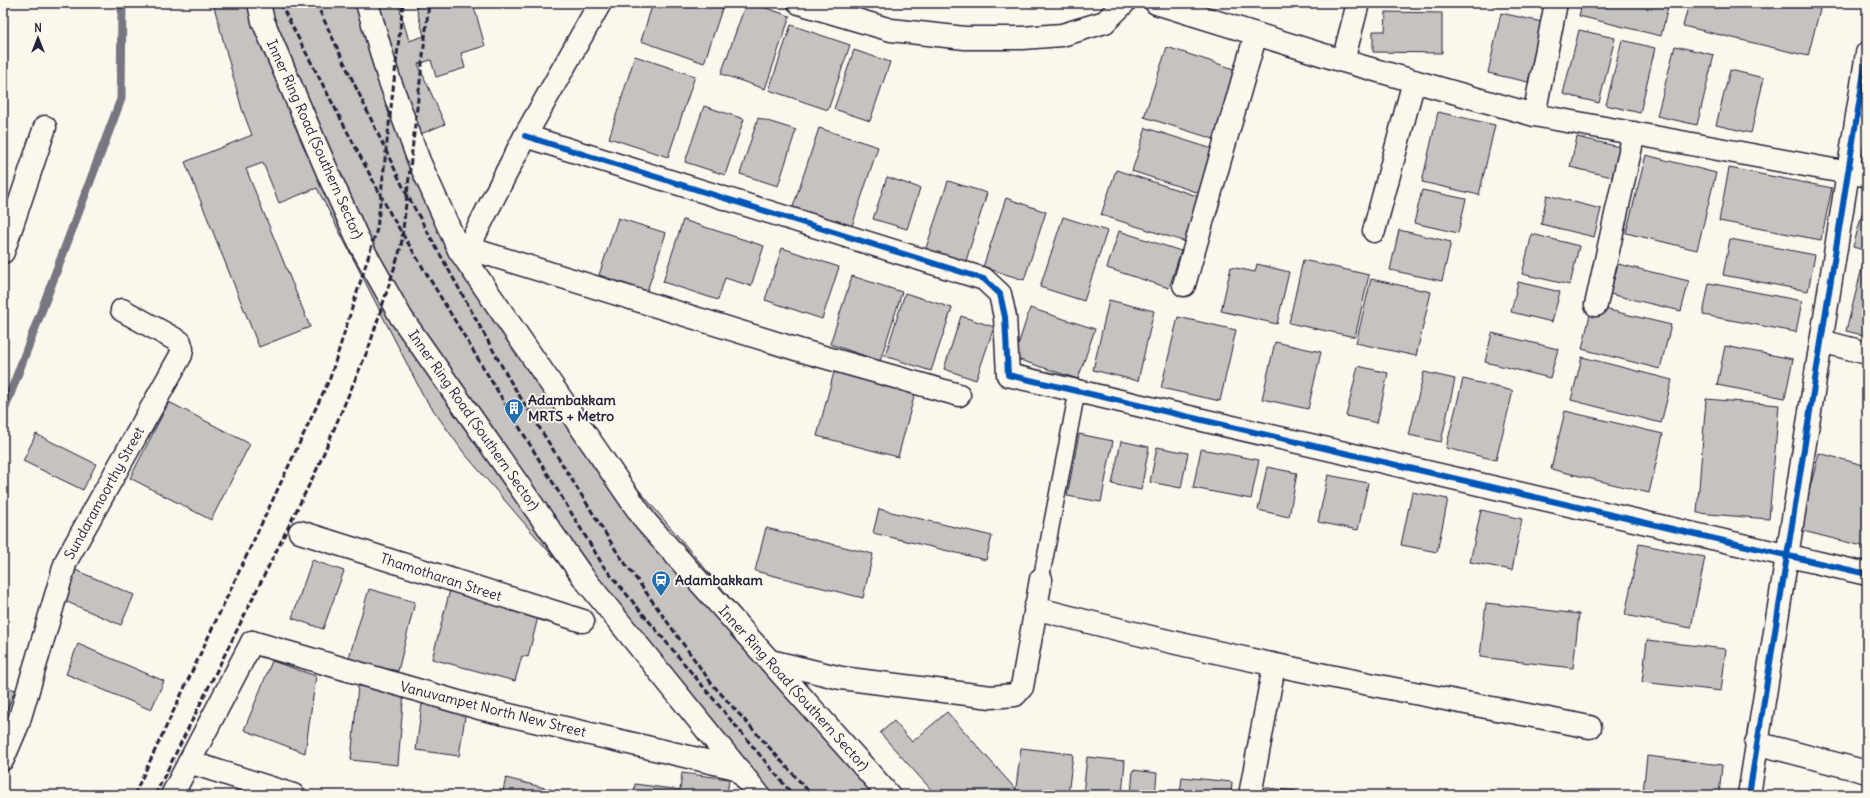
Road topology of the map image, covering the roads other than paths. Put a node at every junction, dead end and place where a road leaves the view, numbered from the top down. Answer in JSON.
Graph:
{"nodes":[{"id":1,"x":259,"y":3,"type":"edge"},
{"id":2,"x":367,"y":3,"type":"edge"},
{"id":3,"x":600,"y":3,"type":"edge"},
{"id":4,"x":799,"y":3,"type":"edge"},
{"id":5,"x":1124,"y":3,"type":"edge"},
{"id":6,"x":1156,"y":3,"type":"edge"},
{"id":7,"x":1358,"y":3,"type":"edge"},
{"id":8,"x":1556,"y":3,"type":"edge"},
{"id":9,"x":1256,"y":34,"type":"junction"},
{"id":10,"x":1867,"y":53,"type":"edge"},
{"id":11,"x":1343,"y":61,"type":"junction"},
{"id":12,"x":1414,"y":81,"type":"junction"},
{"id":13,"x":1534,"y":115,"type":"junction"},
{"id":14,"x":45,"y":127,"type":"dead end"},
{"id":15,"x":1634,"y":133,"type":"junction"},
{"id":16,"x":525,"y":136,"type":"junction"},
{"id":17,"x":1858,"y":174,"type":"edge"},
{"id":18,"x":1374,"y":231,"type":"dead end"},
{"id":19,"x":464,"y":249,"type":"junction"},
{"id":20,"x":3,"y":252,"type":"edge"},
{"id":21,"x":1184,"y":285,"type":"dead end"},
{"id":22,"x":1596,"y":305,"type":"dead end"},
{"id":23,"x":122,"y":310,"type":"dead end"},
{"id":24,"x":1821,"y":341,"type":"junction"},
{"id":25,"x":1867,"y":353,"type":"edge"},
{"id":26,"x":1076,"y":392,"type":"junction"},
{"id":27,"x":959,"y":395,"type":"dead end"},
{"id":28,"x":300,"y":532,"type":"dead end"},
{"id":29,"x":1788,"y":556,"type":"junction"},
{"id":30,"x":1867,"y":574,"type":"edge"},
{"id":31,"x":1041,"y":579,"type":"joint"},
{"id":32,"x":1035,"y":608,"type":"junction"},
{"id":33,"x":583,"y":621,"type":"dead end"},
{"id":34,"x":770,"y":662,"type":"junction"},
{"id":35,"x":1274,"y":666,"type":"junction"},
{"id":36,"x":1590,"y":727,"type":"dead end"},
{"id":37,"x":1756,"y":743,"type":"junction"},
{"id":38,"x":3,"y":759,"type":"edge"},
{"id":39,"x":189,"y":762,"type":"junction"},
{"id":40,"x":736,"y":768,"type":"junction"},
{"id":41,"x":1867,"y":772,"type":"edge"},
{"id":42,"x":172,"y":795,"type":"edge"},
{"id":43,"x":294,"y":795,"type":"edge"},
{"id":44,"x":759,"y":795,"type":"edge"},
{"id":45,"x":889,"y":795,"type":"edge"},
{"id":46,"x":1250,"y":795,"type":"edge"},
{"id":47,"x":1748,"y":795,"type":"edge"}],
"edges":[{"from":1,"to":40,"type":"street","name":"Inner Ring Road (Southern Sector)"},
{"from":2,"to":19,"type":"street","name":"Inner Ring Road (Southern Sector)"},
{"from":3,"to":16,"type":"street"},
{"from":4,"to":5,"type":"street"},
{"from":6,"to":9,"type":"street"},
{"from":7,"to":11,"type":"street"},
{"from":8,"to":13,"type":"street"},
{"from":9,"to":11,"type":"street"},
{"from":9,"to":21,"type":"street"},
{"from":10,"to":17,"type":"street"},
{"from":11,"to":12,"type":"street"},
{"from":12,"to":13,"type":"street"},
{"from":12,"to":18,"type":"street"},
{"from":13,"to":15,"type":"street"},
{"from":14,"to":20,"type":"street"},
{"from":15,"to":17,"type":"street"},
{"from":15,"to":22,"type":"street"},
{"from":16,"to":19,"type":"street"},
{"from":16,"to":26,"type":"street"},
{"from":17,"to":24,"type":"street"},
{"from":19,"to":27,"type":"street"},
{"from":19,"to":34,"type":"street","name":"Inner Ring Road (Southern Sector)"},
{"from":23,"to":38,"type":"street","name":"Sundaramoorthy Street"},
{"from":24,"to":25,"type":"street"},
{"from":24,"to":29,"type":"street"},
{"from":26,"to":29,"type":"street"},
{"from":26,"to":31,"type":"lane"},
{"from":28,"to":33,"type":"street","name":"Thamotharan Street"},
{"from":29,"to":30,"type":"street"},
{"from":29,"to":37,"type":"street"},
{"from":31,"to":32,"type":"street"},
{"from":32,"to":34,"type":"street"},
{"from":32,"to":35,"type":"street"},
{"from":34,"to":45,"type":"street","name":"Inner Ring Road (Southern Sector)"},
{"from":35,"to":36,"type":"street"},
{"from":35,"to":46,"type":"street"},
{"from":37,"to":41,"type":"street"},
{"from":37,"to":47,"type":"street"},
{"from":39,"to":40,"type":"street","name":"Vanuvampet North New Street"},
{"from":39,"to":42,"type":"street"},
{"from":39,"to":43,"type":"street"},
{"from":40,"to":44,"type":"street","name":"Inner Ring Road (Southern Sector)"}]}
